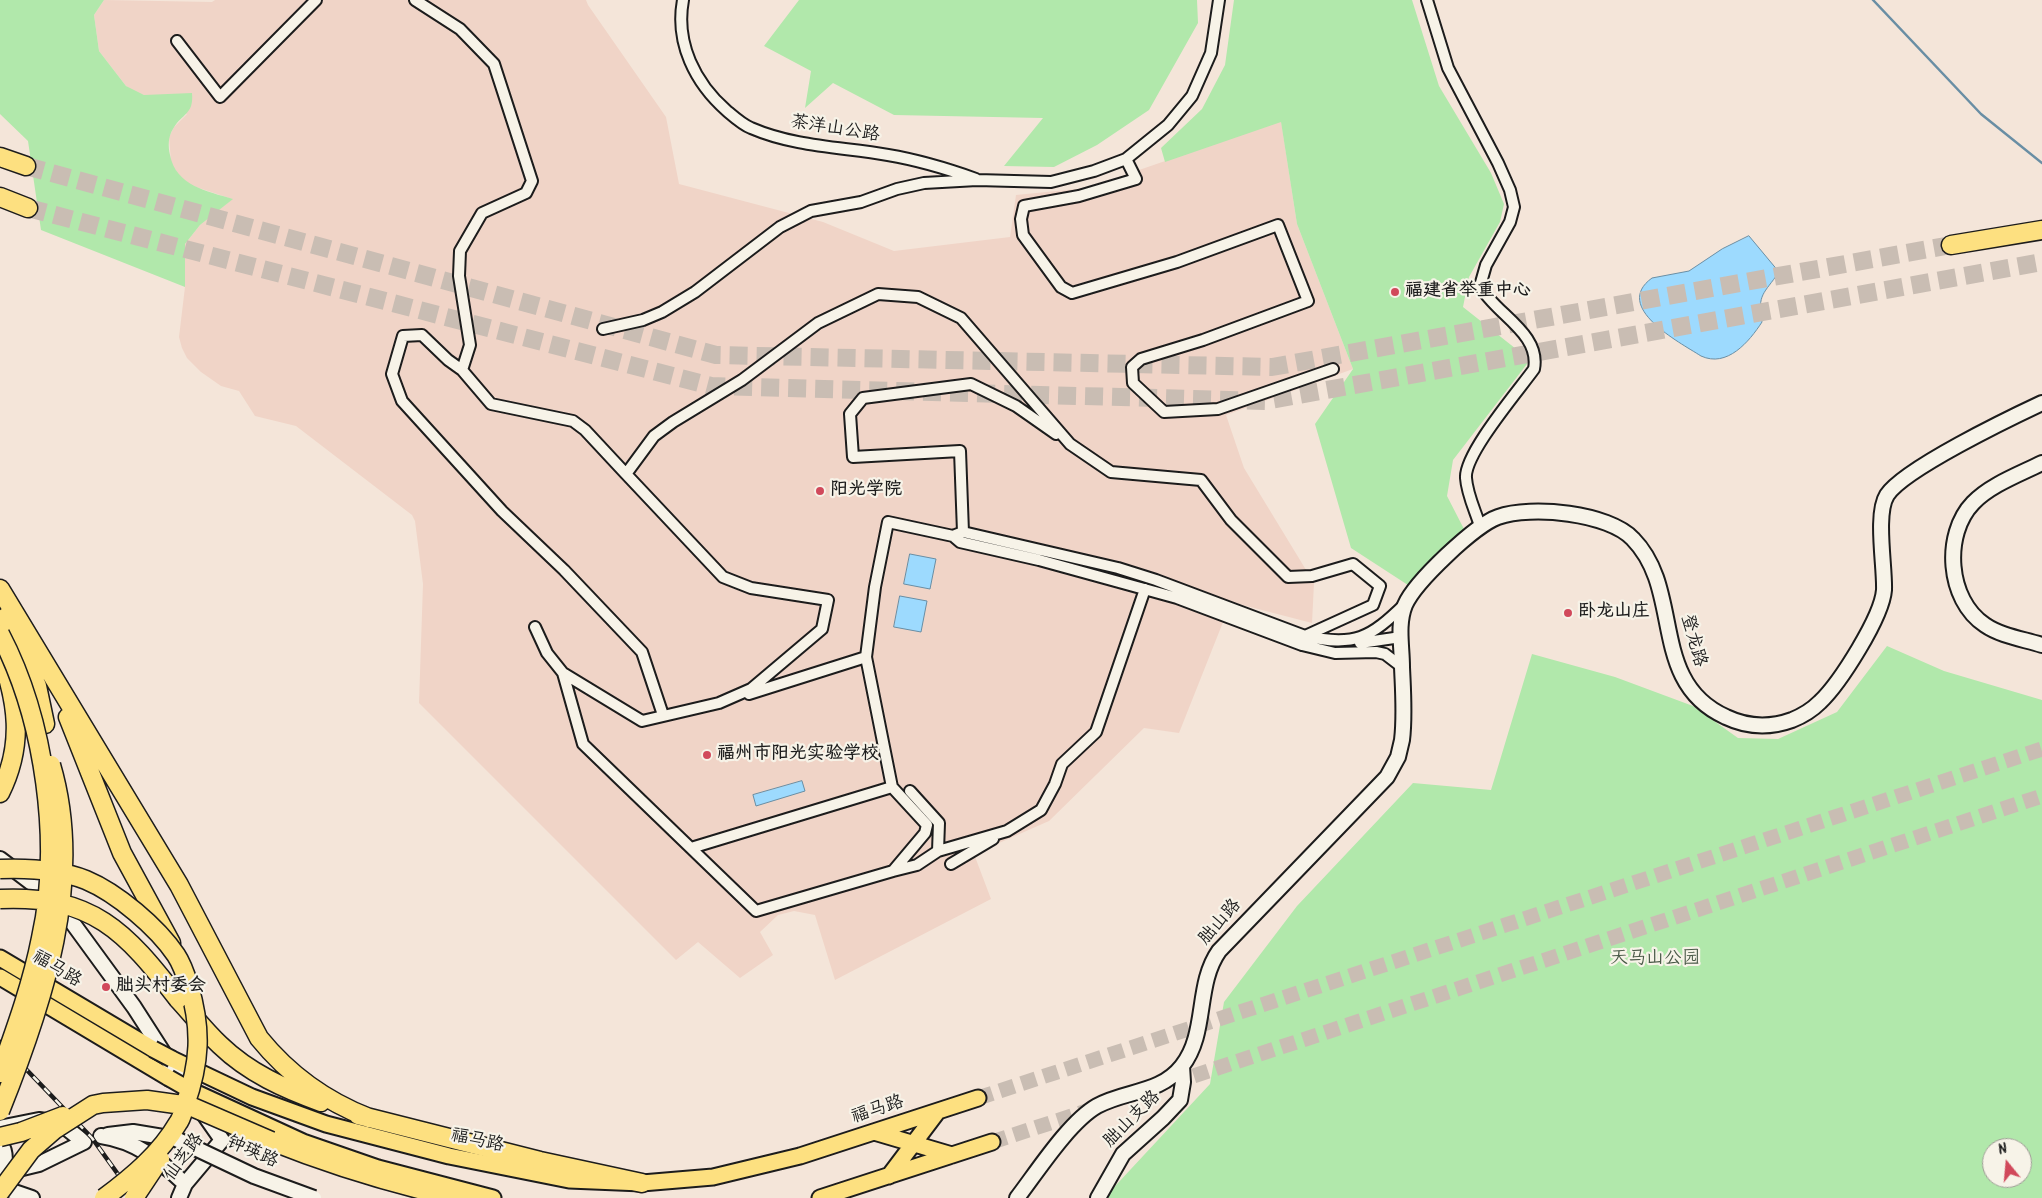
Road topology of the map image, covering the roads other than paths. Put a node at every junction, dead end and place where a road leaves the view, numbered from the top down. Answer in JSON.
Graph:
{"nodes":[{"id":1,"x":316,"y":0,"type":"edge"},
{"id":2,"x":415,"y":0,"type":"edge"},
{"id":3,"x":683,"y":0,"type":"edge"},
{"id":4,"x":1219,"y":0,"type":"edge"},
{"id":5,"x":1427,"y":0,"type":"edge"},
{"id":6,"x":177,"y":41,"type":"dead end"},
{"id":7,"x":0,"y":157,"type":"edge"},
{"id":8,"x":1126,"y":159,"type":"junction"},
{"id":9,"x":26,"y":166,"type":"tunnel mouth"},
{"id":10,"x":978,"y":180,"type":"junction"},
{"id":11,"x":0,"y":197,"type":"edge"},
{"id":12,"x":28,"y":208,"type":"tunnel mouth"},
{"id":13,"x":2042,"y":230,"type":"edge"},
{"id":14,"x":1951,"y":245,"type":"tunnel mouth"},
{"id":15,"x":603,"y":329,"type":"dead end"},
{"id":16,"x":1333,"y":369,"type":"dead end"},
{"id":17,"x":462,"y":370,"type":"junction"},
{"id":18,"x":2042,"y":403,"type":"edge"},
{"id":19,"x":1070,"y":444,"type":"junction"},
{"id":20,"x":2042,"y":462,"type":"edge"},
{"id":21,"x":626,"y":474,"type":"junction"},
{"id":22,"x":1480,"y":526,"type":"junction"},
{"id":23,"x":958,"y":534,"type":"junction"},
{"id":24,"x":1110,"y":566,"type":"junction"},
{"id":25,"x":1108,"y":578,"type":"junction"},
{"id":26,"x":0,"y":589,"type":"edge"},
{"id":27,"x":1145,"y":589,"type":"junction"},
{"id":28,"x":1205,"y":603,"type":"junction"},
{"id":29,"x":1406,"y":603,"type":"junction"},
{"id":30,"x":0,"y":606,"type":"edge"},
{"id":31,"x":534,"y":627,"type":"dead end"},
{"id":32,"x":0,"y":634,"type":"edge"},
{"id":33,"x":1401,"y":637,"type":"junction"},
{"id":34,"x":1303,"y":641,"type":"junction"},
{"id":35,"x":2042,"y":644,"type":"edge"},
{"id":36,"x":1356,"y":645,"type":"junction"},
{"id":37,"x":37,"y":650,"type":"junction"},
{"id":38,"x":0,"y":653,"type":"edge"},
{"id":39,"x":866,"y":657,"type":"junction"},
{"id":40,"x":1402,"y":667,"type":"junction"},
{"id":41,"x":563,"y":673,"type":"junction"},
{"id":42,"x":719,"y":703,"type":"junction"},
{"id":43,"x":663,"y":715,"type":"junction"},
{"id":44,"x":892,"y":787,"type":"junction"},
{"id":45,"x":910,"y":791,"type":"dead end"},
{"id":46,"x":0,"y":793,"type":"edge"},
{"id":47,"x":1007,"y":831,"type":"junction"},
{"id":48,"x":691,"y":848,"type":"junction"},
{"id":49,"x":938,"y":851,"type":"junction"},
{"id":50,"x":0,"y":859,"type":"edge"},
{"id":51,"x":951,"y":864,"type":"dead end"},
{"id":52,"x":0,"y":870,"type":"edge"},
{"id":53,"x":893,"y":871,"type":"junction"},
{"id":54,"x":0,"y":899,"type":"edge"},
{"id":55,"x":176,"y":955,"type":"junction"},
{"id":56,"x":0,"y":958,"type":"edge"},
{"id":57,"x":0,"y":977,"type":"edge"},
{"id":58,"x":1182,"y":1066,"type":"junction"},
{"id":59,"x":0,"y":1073,"type":"edge"},
{"id":60,"x":978,"y":1098,"type":"tunnel mouth"},
{"id":61,"x":93,"y":1105,"type":"junction"},
{"id":62,"x":0,"y":1111,"type":"edge"},
{"id":63,"x":938,"y":1111,"type":"junction"},
{"id":64,"x":369,"y":1118,"type":"junction"},
{"id":65,"x":0,"y":1128,"type":"edge"},
{"id":66,"x":178,"y":1130,"type":"junction"},
{"id":67,"x":874,"y":1132,"type":"junction"},
{"id":68,"x":101,"y":1136,"type":"junction"},
{"id":69,"x":0,"y":1137,"type":"edge"},
{"id":70,"x":0,"y":1142,"type":"edge"},
{"id":71,"x":84,"y":1142,"type":"junction"},
{"id":72,"x":992,"y":1142,"type":"tunnel mouth"},
{"id":73,"x":913,"y":1143,"type":"junction"},
{"id":74,"x":952,"y":1155,"type":"junction"},
{"id":75,"x":889,"y":1176,"type":"junction"},
{"id":76,"x":1,"y":1179,"type":"edge"},
{"id":77,"x":642,"y":1183,"type":"junction"},
{"id":78,"x":185,"y":1184,"type":"junction"},
{"id":79,"x":0,"y":1192,"type":"edge"},
{"id":80,"x":32,"y":1198,"type":"edge"},
{"id":81,"x":104,"y":1198,"type":"edge"},
{"id":82,"x":134,"y":1198,"type":"edge"},
{"id":83,"x":180,"y":1198,"type":"edge"},
{"id":84,"x":314,"y":1198,"type":"edge"},
{"id":85,"x":457,"y":1198,"type":"edge"},
{"id":86,"x":493,"y":1198,"type":"edge"},
{"id":87,"x":820,"y":1198,"type":"edge"},
{"id":88,"x":1017,"y":1198,"type":"edge"},
{"id":89,"x":1098,"y":1198,"type":"edge"}],
"edges":[{"from":1,"to":6,"type":"street"},
{"from":2,"to":17,"type":"street"},
{"from":3,"to":10,"type":"street","name":"茶洋山公路"},
{"from":4,"to":8,"type":"street"},
{"from":5,"to":22,"type":"street"},
{"from":7,"to":9,"type":"highway"},
{"from":8,"to":10,"type":"street"},
{"from":8,"to":16,"type":"street"},
{"from":10,"to":15,"type":"street"},
{"from":11,"to":12,"type":"highway"},
{"from":13,"to":14,"type":"highway"},
{"from":17,"to":21,"type":"street"},
{"from":17,"to":43,"type":"street"},
{"from":18,"to":22,"type":"street","name":"登龙路"},
{"from":19,"to":21,"type":"street"},
{"from":19,"to":23,"type":"street"},
{"from":19,"to":34,"type":"street"},
{"from":20,"to":35,"type":"street"},
{"from":21,"to":42,"type":"street"},
{"from":22,"to":29,"type":"street","name":"登龙路"},
{"from":23,"to":24,"type":"street"},
{"from":23,"to":25,"type":"street"},
{"from":23,"to":39,"type":"street"},
{"from":24,"to":25,"type":"street"},
{"from":24,"to":28,"type":"street"},
{"from":25,"to":27,"type":"street"},
{"from":26,"to":37,"type":"highway"},
{"from":27,"to":28,"type":"street"},
{"from":27,"to":47,"type":"street"},
{"from":28,"to":34,"type":"street"},
{"from":29,"to":33,"type":"street","name":"登龙路"},
{"from":29,"to":36,"type":"street"},
{"from":30,"to":62,"type":"highway","bridge":true},
{"from":31,"to":41,"type":"street"},
{"from":32,"to":59,"type":"highway","bridge":true},
{"from":33,"to":36,"type":"street"},
{"from":33,"to":40,"type":"street","name":"登龙路"},
{"from":34,"to":36,"type":"street"},
{"from":36,"to":40,"type":"street"},
{"from":37,"to":55,"type":"highway","bridge":true},
{"from":37,"to":64,"type":"highway"},
{"from":38,"to":46,"type":"highway"},
{"from":39,"to":42,"type":"street"},
{"from":39,"to":44,"type":"street"},
{"from":40,"to":58,"type":"street","name":"胐山路"},
{"from":41,"to":43,"type":"street"},
{"from":41,"to":48,"type":"street"},
{"from":42,"to":43,"type":"street"},
{"from":44,"to":48,"type":"street"},
{"from":44,"to":53,"type":"street"},
{"from":45,"to":49,"type":"street"},
{"from":47,"to":49,"type":"street"},
{"from":47,"to":51,"type":"street"},
{"from":48,"to":53,"type":"street"},
{"from":49,"to":53,"type":"street"},
{"from":50,"to":78,"type":"street","name":"仙芝路"},
{"from":52,"to":55,"type":"highway","bridge":true},
{"from":54,"to":64,"type":"highway","bridge":true},
{"from":55,"to":66,"type":"highway","bridge":true},
{"from":56,"to":77,"type":"main road","name":"福马路","bridge":true},
{"from":57,"to":86,"type":"main road","name":"福马路","bridge":true},
{"from":58,"to":88,"type":"street","name":"胐山路"},
{"from":58,"to":89,"type":"street","name":"胐山支路"},
{"from":60,"to":63,"type":"main road","name":"福马路"},
{"from":61,"to":69,"type":"highway","bridge":true},
{"from":61,"to":79,"type":"highway","bridge":true},
{"from":61,"to":85,"type":"highway","bridge":true},
{"from":63,"to":67,"type":"main road","name":"福马路"},
{"from":63,"to":73,"type":"main road"},
{"from":63,"to":74,"type":"main road"},
{"from":64,"to":77,"type":"highway"},
{"from":65,"to":71,"type":"street"},
{"from":66,"to":68,"type":"street","name":"钟瑛路"},
{"from":66,"to":81,"type":"highway","bridge":true},
{"from":66,"to":82,"type":"highway","bridge":true},
{"from":66,"to":84,"type":"street","name":"钟瑛路","bridge":true},
{"from":67,"to":73,"type":"main road"},
{"from":67,"to":75,"type":"main road"},
{"from":67,"to":77,"type":"main road","name":"福马路"},
{"from":68,"to":71,"type":"street","name":"钟瑛路"},
{"from":68,"to":78,"type":"street"},
{"from":70,"to":76,"type":"street"},
{"from":71,"to":76,"type":"street","name":"钟瑛路"},
{"from":72,"to":74,"type":"main road"},
{"from":73,"to":74,"type":"main road"},
{"from":73,"to":75,"type":"main road"},
{"from":74,"to":75,"type":"main road"},
{"from":75,"to":87,"type":"main road"},
{"from":76,"to":80,"type":"street"},
{"from":78,"to":83,"type":"street","name":"仙芝路"}]}
